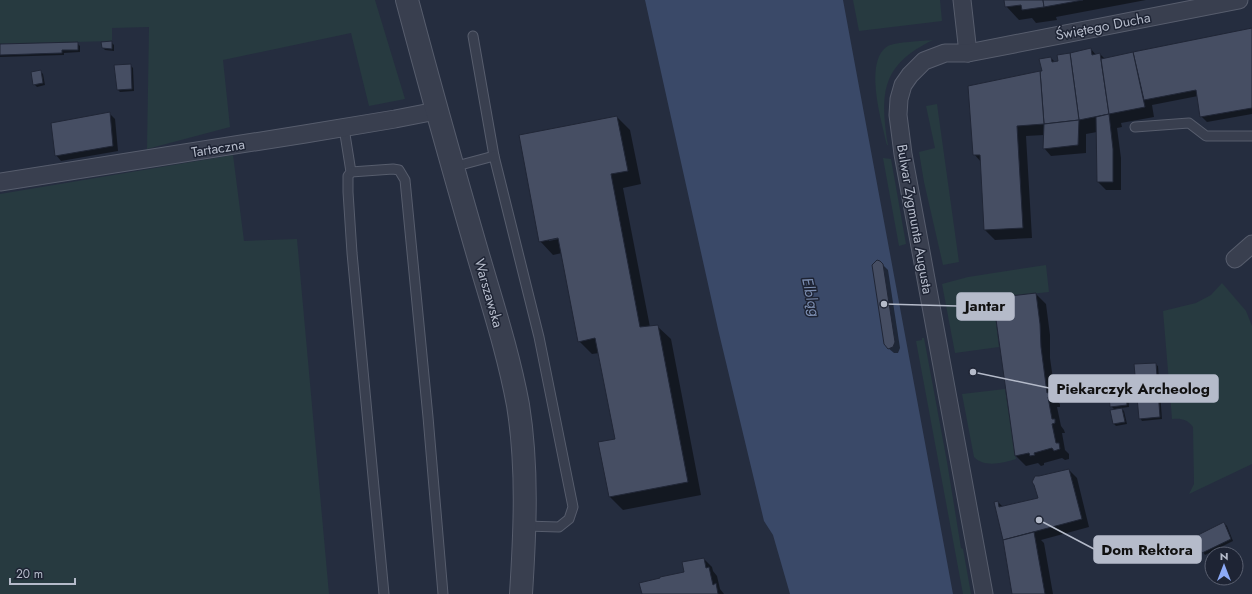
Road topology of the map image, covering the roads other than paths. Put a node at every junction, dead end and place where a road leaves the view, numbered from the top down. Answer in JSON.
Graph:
{"nodes":[{"id":1,"x":407,"y":0,"type":"edge"},
{"id":2,"x":962,"y":0,"type":"edge"},
{"id":3,"x":1239,"y":0,"type":"edge"},
{"id":4,"x":473,"y":36,"type":"dead end"},
{"id":5,"x":968,"y":53,"type":"junction"},
{"id":6,"x":436,"y":111,"type":"junction"},
{"id":7,"x":1135,"y":127,"type":"dead end"},
{"id":8,"x":344,"y":128,"type":"junction"},
{"id":9,"x":1252,"y":136,"type":"edge"},
{"id":10,"x":494,"y":156,"type":"junction"},
{"id":11,"x":453,"y":167,"type":"junction"},
{"id":12,"x":351,"y":172,"type":"junction"},
{"id":13,"x":0,"y":182,"type":"edge"},
{"id":14,"x":1252,"y":244,"type":"edge"},
{"id":15,"x":1235,"y":259,"type":"dead end"},
{"id":16,"x":525,"y":526,"type":"junction"},
{"id":17,"x":384,"y":594,"type":"edge"},
{"id":18,"x":443,"y":594,"type":"edge"},
{"id":19,"x":521,"y":594,"type":"edge"},
{"id":20,"x":984,"y":594,"type":"edge"}],
"edges":[{"from":1,"to":6,"type":"street","name":"Warszawska"},
{"from":2,"to":5,"type":"street"},
{"from":3,"to":5,"type":"street","name":"Świętego Ducha"},
{"from":4,"to":10,"type":"lane"},
{"from":5,"to":20,"type":"street","name":"Bulwar Zygmunta Augusta"},
{"from":6,"to":8,"type":"street","name":"Tartaczna"},
{"from":6,"to":11,"type":"street","name":"Warszawska"},
{"from":7,"to":9,"type":"lane"},
{"from":8,"to":12,"type":"lane"},
{"from":8,"to":13,"type":"street","name":"Tartaczna"},
{"from":10,"to":11,"type":"lane"},
{"from":10,"to":16,"type":"lane"},
{"from":11,"to":16,"type":"street","name":"Warszawska"},
{"from":12,"to":17,"type":"lane"},
{"from":12,"to":18,"type":"lane"},
{"from":14,"to":15,"type":"street"},
{"from":16,"to":19,"type":"street","name":"Warszawska"}]}
